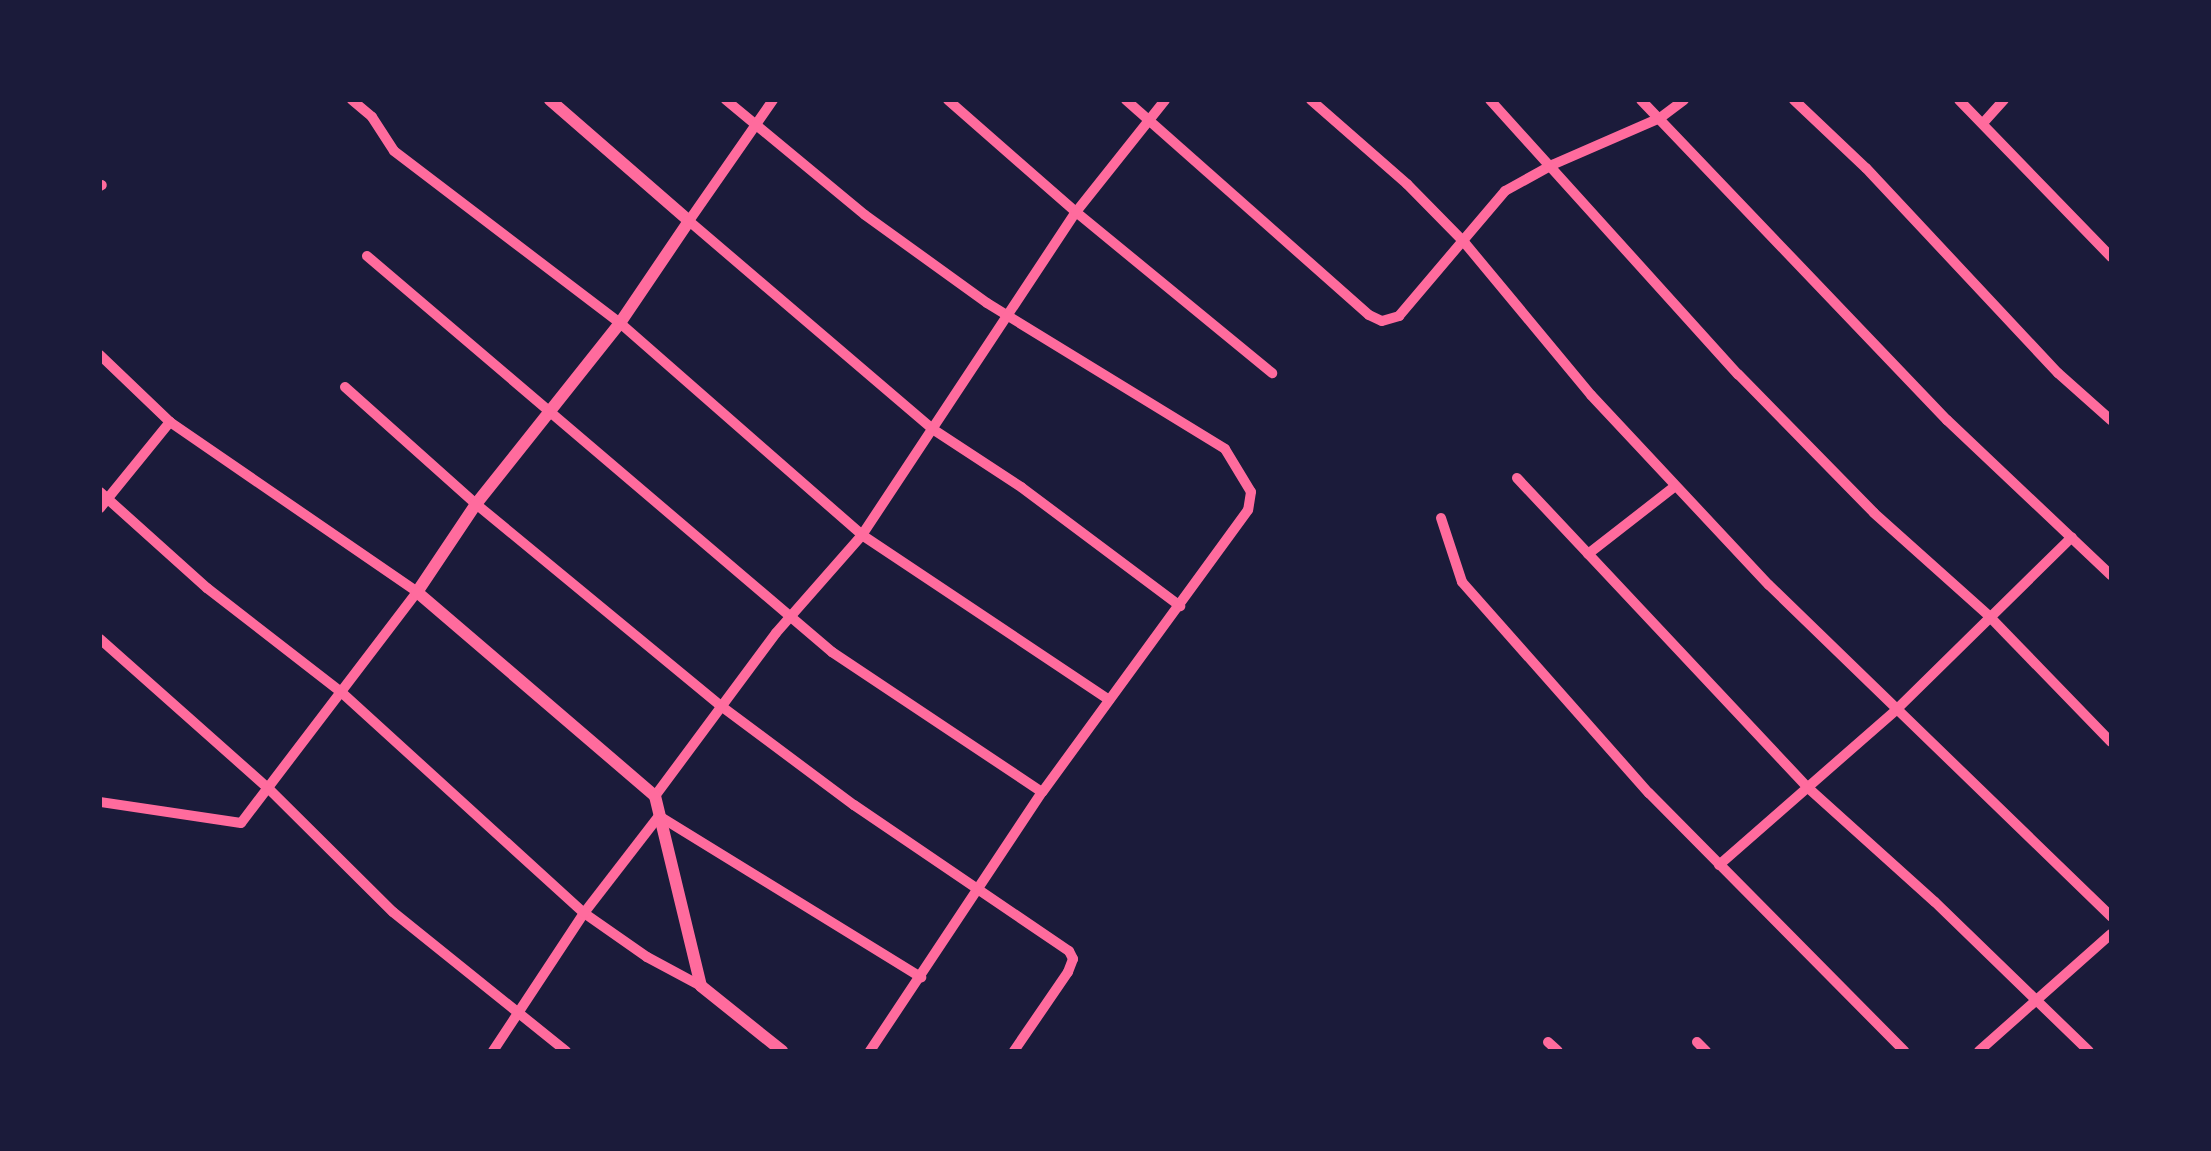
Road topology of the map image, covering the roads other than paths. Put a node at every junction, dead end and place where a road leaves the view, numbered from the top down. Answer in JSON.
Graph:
{"nodes":[{"id":1,"x":352,"y":100,"type":"edge"},
{"id":2,"x":550,"y":100,"type":"edge"},
{"id":3,"x":726,"y":100,"type":"edge"},
{"id":4,"x":773,"y":100,"type":"edge"},
{"id":5,"x":948,"y":100,"type":"edge"},
{"id":6,"x":1126,"y":100,"type":"edge"},
{"id":7,"x":1165,"y":100,"type":"edge"},
{"id":8,"x":1311,"y":100,"type":"edge"},
{"id":9,"x":1490,"y":100,"type":"edge"},
{"id":10,"x":1642,"y":100,"type":"edge"},
{"id":11,"x":1684,"y":100,"type":"edge"},
{"id":12,"x":1794,"y":100,"type":"edge"},
{"id":13,"x":1959,"y":100,"type":"edge"},
{"id":14,"x":2004,"y":100,"type":"edge"},
{"id":15,"x":1660,"y":118,"type":"junction"},
{"id":16,"x":1149,"y":120,"type":"junction"},
{"id":17,"x":1984,"y":122,"type":"junction"},
{"id":18,"x":754,"y":125,"type":"junction"},
{"id":19,"x":1552,"y":165,"type":"junction"},
{"id":20,"x":1076,"y":212,"type":"junction"},
{"id":21,"x":690,"y":222,"type":"junction"},
{"id":22,"x":1464,"y":242,"type":"junction"},
{"id":23,"x":367,"y":256,"type":"dead end"},
{"id":24,"x":2111,"y":257,"type":"edge"},
{"id":25,"x":1005,"y":314,"type":"junction"},
{"id":26,"x":620,"y":323,"type":"junction"},
{"id":27,"x":100,"y":355,"type":"edge"},
{"id":28,"x":1272,"y":373,"type":"dead end"},
{"id":29,"x":345,"y":387,"type":"dead end"},
{"id":30,"x":552,"y":410,"type":"junction"},
{"id":31,"x":2111,"y":420,"type":"edge"},
{"id":32,"x":170,"y":422,"type":"junction"},
{"id":33,"x":931,"y":428,"type":"junction"},
{"id":34,"x":1517,"y":478,"type":"dead end"},
{"id":35,"x":1674,"y":487,"type":"junction"},
{"id":36,"x":103,"y":499,"type":"edge"},
{"id":37,"x":476,"y":504,"type":"junction"},
{"id":38,"x":1441,"y":518,"type":"dead end"},
{"id":39,"x":862,"y":534,"type":"junction"},
{"id":40,"x":2072,"y":537,"type":"junction"},
{"id":41,"x":1588,"y":554,"type":"junction"},
{"id":42,"x":2111,"y":576,"type":"edge"},
{"id":43,"x":417,"y":592,"type":"junction"},
{"id":44,"x":1180,"y":606,"type":"junction"},
{"id":45,"x":1988,"y":615,"type":"junction"},
{"id":46,"x":790,"y":616,"type":"junction"},
{"id":47,"x":100,"y":639,"type":"edge"},
{"id":48,"x":340,"y":691,"type":"junction"},
{"id":49,"x":1109,"y":700,"type":"junction"},
{"id":50,"x":721,"y":706,"type":"junction"},
{"id":51,"x":1897,"y":710,"type":"junction"},
{"id":52,"x":2111,"y":742,"type":"edge"},
{"id":53,"x":1806,"y":786,"type":"junction"},
{"id":54,"x":270,"y":790,"type":"junction"},
{"id":55,"x":1042,"y":792,"type":"junction"},
{"id":56,"x":655,"y":796,"type":"junction"},
{"id":57,"x":100,"y":802,"type":"edge"},
{"id":58,"x":659,"y":816,"type":"junction"},
{"id":59,"x":1718,"y":865,"type":"junction"},
{"id":60,"x":975,"y":888,"type":"junction"},
{"id":61,"x":584,"y":913,"type":"junction"},
{"id":62,"x":2111,"y":917,"type":"edge"},
{"id":63,"x":2111,"y":934,"type":"edge"},
{"id":64,"x":921,"y":977,"type":"junction"},
{"id":65,"x":701,"y":986,"type":"junction"},
{"id":66,"x":2038,"y":998,"type":"junction"},
{"id":67,"x":520,"y":1012,"type":"junction"},
{"id":68,"x":1548,"y":1042,"type":"dead end"},
{"id":69,"x":493,"y":1051,"type":"edge"},
{"id":70,"x":566,"y":1051,"type":"edge"},
{"id":71,"x":782,"y":1051,"type":"edge"},
{"id":72,"x":870,"y":1051,"type":"edge"},
{"id":73,"x":1014,"y":1051,"type":"edge"},
{"id":74,"x":1558,"y":1051,"type":"edge"},
{"id":75,"x":1904,"y":1051,"type":"edge"},
{"id":76,"x":1979,"y":1051,"type":"edge"},
{"id":77,"x":2089,"y":1051,"type":"edge"}],
"edges":[{"from":1,"to":26,"type":"street"},
{"from":2,"to":21,"type":"street"},
{"from":3,"to":18,"type":"street"},
{"from":4,"to":18,"type":"street"},
{"from":5,"to":20,"type":"street"},
{"from":6,"to":16,"type":"street"},
{"from":7,"to":16,"type":"street"},
{"from":8,"to":22,"type":"street"},
{"from":9,"to":19,"type":"street"},
{"from":10,"to":15,"type":"street"},
{"from":11,"to":15,"type":"street"},
{"from":12,"to":31,"type":"street"},
{"from":13,"to":17,"type":"street"},
{"from":14,"to":17,"type":"street"},
{"from":15,"to":19,"type":"street"},
{"from":15,"to":40,"type":"street"},
{"from":16,"to":20,"type":"street"},
{"from":16,"to":22,"type":"street"},
{"from":17,"to":24,"type":"street"},
{"from":18,"to":21,"type":"street"},
{"from":18,"to":25,"type":"street"},
{"from":19,"to":22,"type":"street"},
{"from":19,"to":45,"type":"street"},
{"from":20,"to":25,"type":"street"},
{"from":20,"to":28,"type":"street"},
{"from":21,"to":26,"type":"street"},
{"from":21,"to":33,"type":"street"},
{"from":22,"to":35,"type":"street"},
{"from":23,"to":30,"type":"street"},
{"from":25,"to":33,"type":"street"},
{"from":25,"to":44,"type":"street"},
{"from":26,"to":30,"type":"street"},
{"from":26,"to":39,"type":"street"},
{"from":27,"to":32,"type":"street"},
{"from":29,"to":37,"type":"street"},
{"from":30,"to":37,"type":"street"},
{"from":30,"to":46,"type":"street"},
{"from":32,"to":36,"type":"street"},
{"from":32,"to":43,"type":"street"},
{"from":33,"to":39,"type":"street"},
{"from":33,"to":44,"type":"street"},
{"from":34,"to":41,"type":"street"},
{"from":35,"to":41,"type":"street"},
{"from":35,"to":51,"type":"street"},
{"from":36,"to":48,"type":"street"},
{"from":37,"to":43,"type":"street"},
{"from":37,"to":50,"type":"street"},
{"from":38,"to":59,"type":"street"},
{"from":39,"to":46,"type":"street"},
{"from":39,"to":49,"type":"street"},
{"from":40,"to":42,"type":"street"},
{"from":40,"to":45,"type":"street"},
{"from":41,"to":53,"type":"street"},
{"from":43,"to":48,"type":"street"},
{"from":43,"to":56,"type":"street"},
{"from":44,"to":49,"type":"street"},
{"from":45,"to":51,"type":"street"},
{"from":45,"to":52,"type":"street"},
{"from":46,"to":50,"type":"street"},
{"from":46,"to":55,"type":"street"},
{"from":47,"to":54,"type":"street"},
{"from":48,"to":54,"type":"street"},
{"from":48,"to":61,"type":"street"},
{"from":49,"to":55,"type":"street"},
{"from":50,"to":56,"type":"street"},
{"from":50,"to":60,"type":"street"},
{"from":51,"to":53,"type":"street"},
{"from":51,"to":62,"type":"street"},
{"from":53,"to":59,"type":"street"},
{"from":53,"to":66,"type":"street"},
{"from":54,"to":57,"type":"street"},
{"from":54,"to":67,"type":"street"},
{"from":55,"to":60,"type":"street"},
{"from":56,"to":58,"type":"street"},
{"from":58,"to":61,"type":"street"},
{"from":58,"to":64,"type":"street"},
{"from":58,"to":65,"type":"street"},
{"from":59,"to":75,"type":"street"},
{"from":60,"to":64,"type":"street"},
{"from":60,"to":73,"type":"street"},
{"from":61,"to":65,"type":"street"},
{"from":61,"to":67,"type":"street"},
{"from":63,"to":66,"type":"street"},
{"from":64,"to":72,"type":"street"},
{"from":65,"to":71,"type":"street"},
{"from":66,"to":76,"type":"street"},
{"from":66,"to":77,"type":"street"},
{"from":67,"to":69,"type":"street"},
{"from":67,"to":70,"type":"street"},
{"from":68,"to":74,"type":"street"}]}
